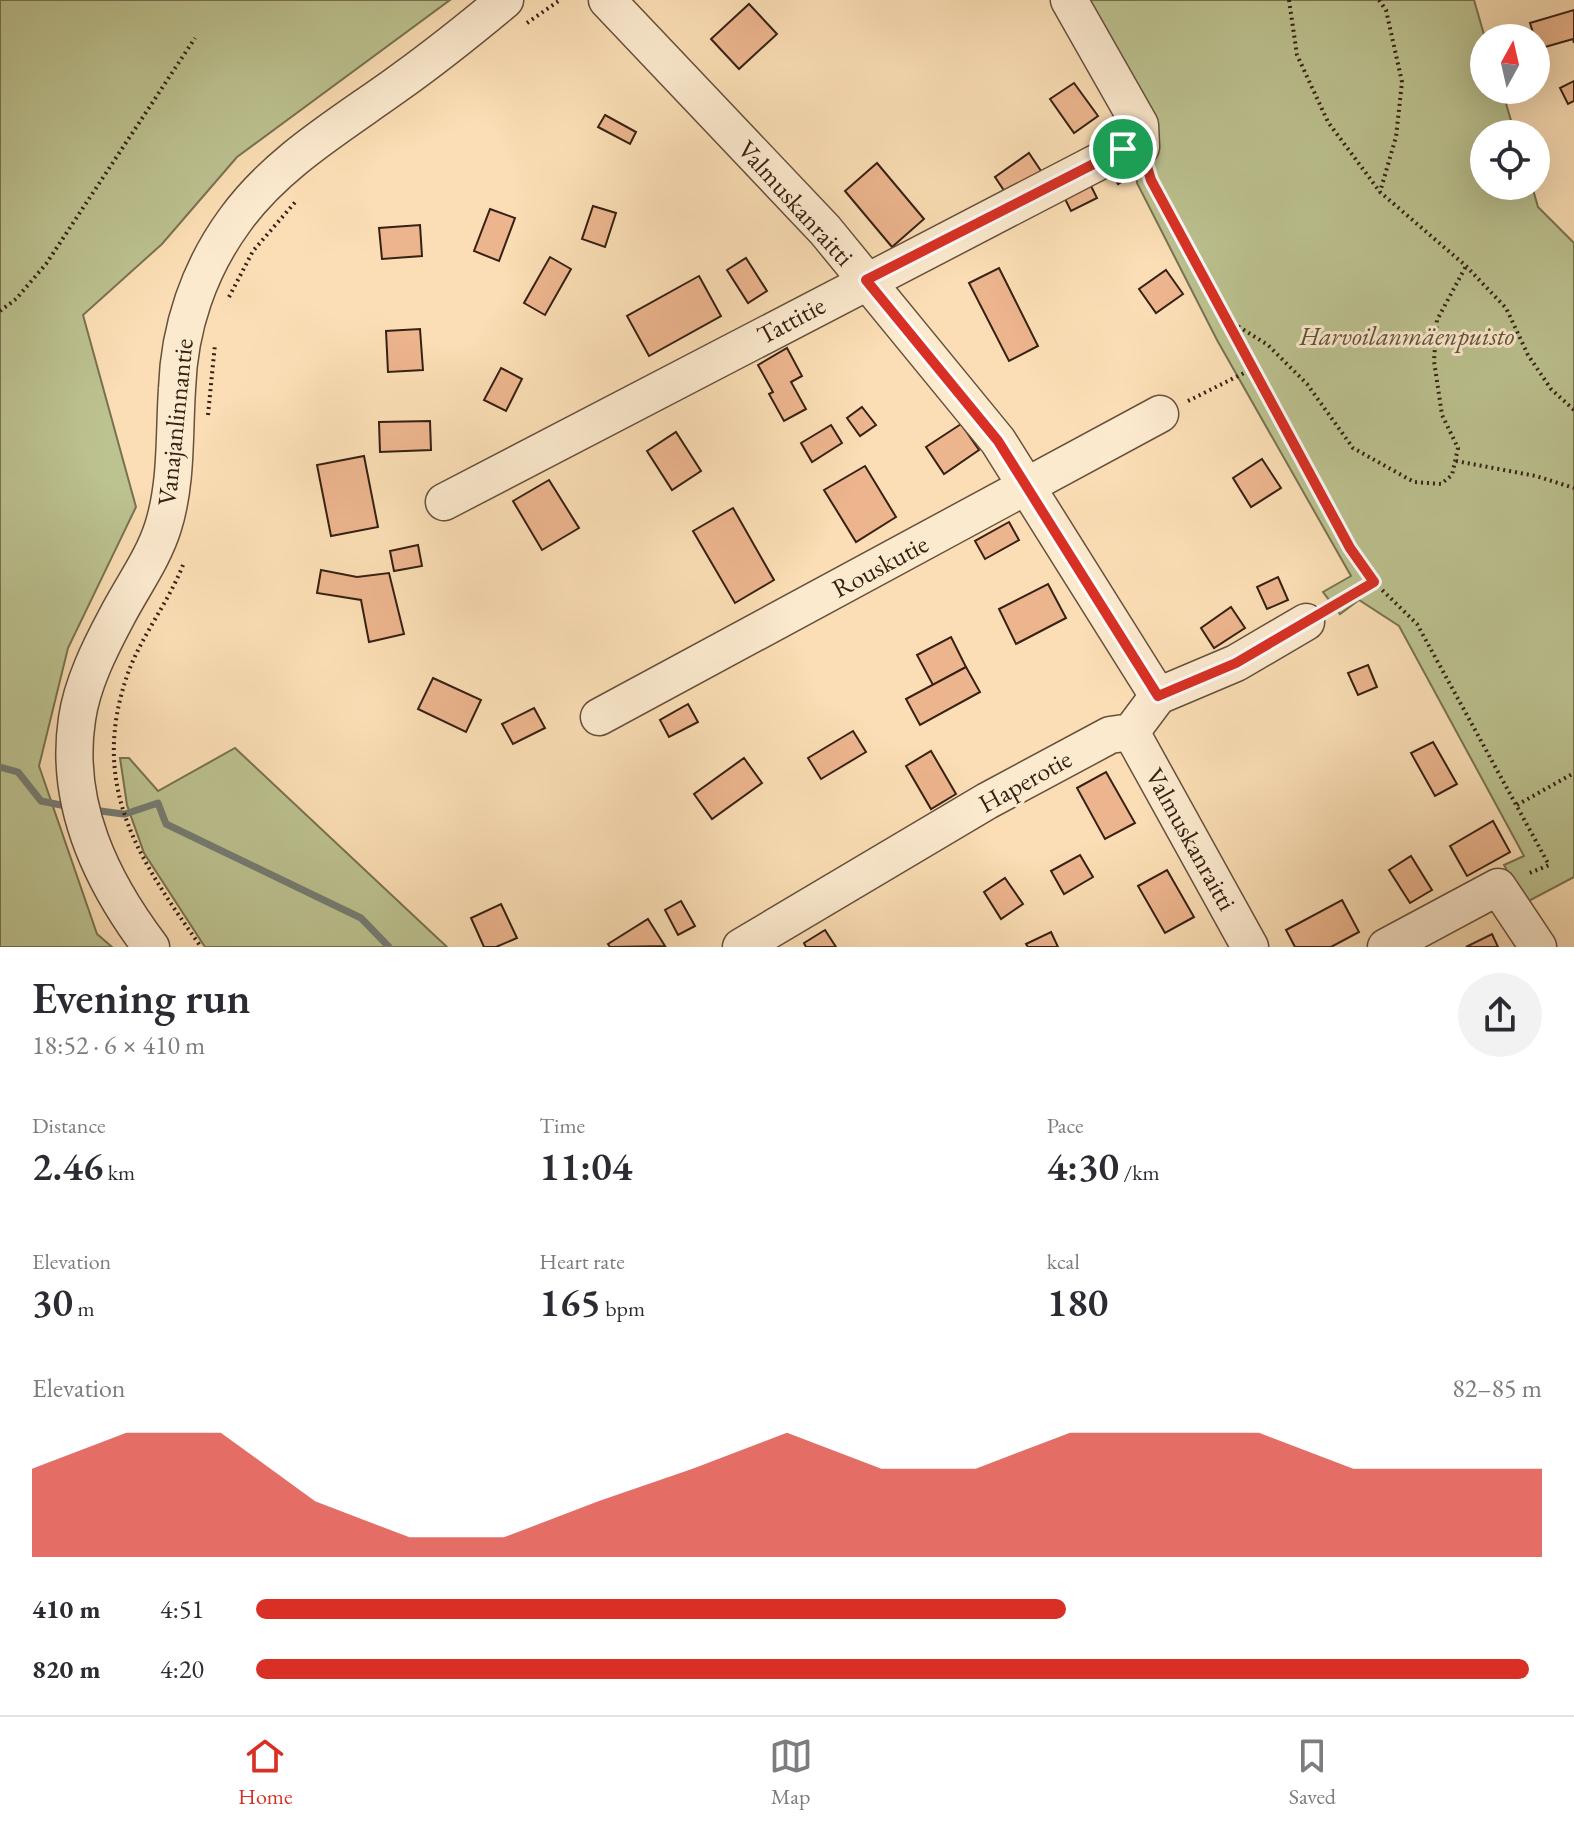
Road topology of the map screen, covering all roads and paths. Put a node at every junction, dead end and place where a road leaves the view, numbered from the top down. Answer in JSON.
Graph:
{"nodes":[{"id":1,"x":505,"y":0,"type":"edge"},
{"id":2,"x":607,"y":0,"type":"edge"},
{"id":3,"x":1069,"y":0,"type":"edge"},
{"id":4,"x":1289,"y":0,"type":"edge"},
{"id":5,"x":1379,"y":0,"type":"edge"},
{"id":6,"x":195,"y":38,"type":"dead end"},
{"id":7,"x":1141,"y":147,"type":"junction"},
{"id":8,"x":1380,"y":192,"type":"junction"},
{"id":9,"x":303,"y":195,"type":"dead end"},
{"id":10,"x":1466,"y":266,"type":"junction"},
{"id":11,"x":866,"y":280,"type":"junction"},
{"id":12,"x":228,"y":300,"type":"dead end"},
{"id":13,"x":0,"y":311,"type":"edge"},
{"id":14,"x":1228,"y":320,"type":"junction"},
{"id":15,"x":215,"y":340,"type":"dead end"},
{"id":16,"x":1254,"y":368,"type":"junction"},
{"id":17,"x":1574,"y":410,"type":"edge"},
{"id":18,"x":1160,"y":414,"type":"joint"},
{"id":19,"x":207,"y":428,"type":"dead end"},
{"id":20,"x":1456,"y":461,"type":"junction"},
{"id":21,"x":1028,"y":486,"type":"junction"},
{"id":22,"x":1574,"y":488,"type":"edge"},
{"id":23,"x":444,"y":502,"type":"dead end"},
{"id":24,"x":187,"y":555,"type":"dead end"},
{"id":25,"x":1374,"y":582,"type":"junction"},
{"id":26,"x":1306,"y":622,"type":"joint"},
{"id":27,"x":1158,"y":696,"type":"junction"},
{"id":28,"x":599,"y":717,"type":"dead end"},
{"id":29,"x":1131,"y":732,"type":"junction"},
{"id":30,"x":1574,"y":773,"type":"edge"},
{"id":31,"x":1517,"y":805,"type":"junction"},
{"id":32,"x":1498,"y":887,"type":"junction"},
{"id":33,"x":151,"y":947,"type":"edge"},
{"id":34,"x":201,"y":947,"type":"edge"},
{"id":35,"x":741,"y":947,"type":"edge"},
{"id":36,"x":1250,"y":947,"type":"edge"},
{"id":37,"x":1386,"y":947,"type":"edge"},
{"id":38,"x":1538,"y":947,"type":"edge"}],
"edges":[{"from":1,"to":33,"type":"street","name":"Vanajanlinnantie"},
{"from":2,"to":11,"type":"street","name":"Valmuskanraitti"},
{"from":3,"to":7,"type":"street"},
{"from":4,"to":8,"type":"path"},
{"from":5,"to":8,"type":"path"},
{"from":6,"to":13,"type":"path"},
{"from":7,"to":11,"type":"street","name":"Tattitie"},
{"from":7,"to":14,"type":"path"},
{"from":8,"to":10,"type":"path"},
{"from":9,"to":12,"type":"path"},
{"from":10,"to":17,"type":"path"},
{"from":10,"to":20,"type":"path"},
{"from":11,"to":21,"type":"street","name":"Valmuskanraitti"},
{"from":11,"to":23,"type":"street","name":"Tattitie"},
{"from":14,"to":16,"type":"path"},
{"from":14,"to":20,"type":"path"},
{"from":15,"to":19,"type":"path"},
{"from":16,"to":18,"type":"path"},
{"from":16,"to":25,"type":"path"},
{"from":18,"to":21,"type":"street","name":"Rouskutie"},
{"from":20,"to":22,"type":"path"},
{"from":21,"to":27,"type":"street","name":"Valmuskanraitti"},
{"from":21,"to":28,"type":"street","name":"Rouskutie"},
{"from":24,"to":34,"type":"path"},
{"from":25,"to":26,"type":"path"},
{"from":25,"to":31,"type":"path"},
{"from":26,"to":27,"type":"street"},
{"from":27,"to":29,"type":"street"},
{"from":29,"to":35,"type":"street","name":"Haperotie"},
{"from":29,"to":36,"type":"street","name":"Valmuskanraitti"},
{"from":30,"to":31,"type":"path"},
{"from":31,"to":32,"type":"path"},
{"from":32,"to":37,"type":"street"},
{"from":32,"to":38,"type":"street"}]}
